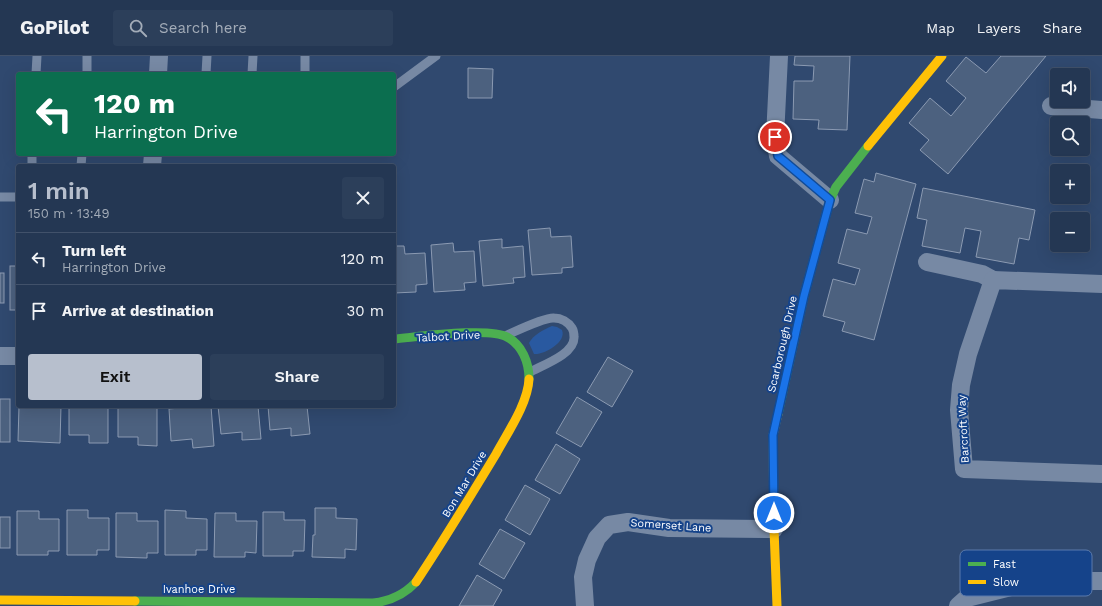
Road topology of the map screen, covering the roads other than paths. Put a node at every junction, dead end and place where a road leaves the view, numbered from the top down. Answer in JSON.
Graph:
{"nodes":[{"id":1,"x":37,"y":56,"type":"edge"},
{"id":2,"x":87,"y":56,"type":"edge"},
{"id":3,"x":159,"y":56,"type":"edge"},
{"id":4,"x":207,"y":56,"type":"edge"},
{"id":5,"x":253,"y":56,"type":"edge"},
{"id":6,"x":305,"y":56,"type":"edge"},
{"id":7,"x":436,"y":56,"type":"edge"},
{"id":8,"x":779,"y":56,"type":"edge"},
{"id":9,"x":942,"y":56,"type":"edge"},
{"id":10,"x":36,"y":72,"type":"edge"},
{"id":11,"x":87,"y":72,"type":"edge"},
{"id":12,"x":158,"y":72,"type":"edge"},
{"id":13,"x":206,"y":72,"type":"edge"},
{"id":14,"x":252,"y":72,"type":"edge"},
{"id":15,"x":305,"y":72,"type":"edge"},
{"id":16,"x":396,"y":86,"type":"edge"},
{"id":17,"x":1076,"y":108,"type":"edge"},
{"id":18,"x":1102,"y":110,"type":"edge"},
{"id":19,"x":0,"y":197,"type":"edge"},
{"id":20,"x":16,"y":197,"type":"edge"},
{"id":21,"x":830,"y":200,"type":"junction"},
{"id":22,"x":927,"y":262,"type":"dead end"},
{"id":23,"x":993,"y":280,"type":"junction"},
{"id":24,"x":1102,"y":284,"type":"edge"},
{"id":25,"x":505,"y":336,"type":"junction"},
{"id":26,"x":396,"y":339,"type":"edge"},
{"id":27,"x":0,"y":356,"type":"edge"},
{"id":28,"x":16,"y":356,"type":"edge"},
{"id":29,"x":530,"y":372,"type":"junction"},
{"id":30,"x":1102,"y":474,"type":"edge"},
{"id":31,"x":774,"y":529,"type":"junction"},
{"id":32,"x":975,"y":596,"type":"edge"},
{"id":33,"x":398,"y":598,"type":"joint"},
{"id":34,"x":0,"y":600,"type":"edge"},
{"id":35,"x":585,"y":606,"type":"edge"},
{"id":36,"x":777,"y":606,"type":"edge"},
{"id":37,"x":958,"y":606,"type":"edge"}],
"edges":[{"from":1,"to":10,"type":"lane"},
{"from":2,"to":11,"type":"lane"},
{"from":3,"to":12,"type":"street"},
{"from":4,"to":13,"type":"lane"},
{"from":5,"to":14,"type":"lane"},
{"from":6,"to":15,"type":"lane"},
{"from":7,"to":16,"type":"lane"},
{"from":8,"to":21,"type":"street"},
{"from":9,"to":21,"type":"street","name":"Scarborough Drive"},
{"from":17,"to":18,"type":"street"},
{"from":19,"to":20,"type":"lane"},
{"from":21,"to":31,"type":"street","name":"Scarborough Drive"},
{"from":22,"to":23,"type":"street"},
{"from":23,"to":24,"type":"street"},
{"from":23,"to":30,"type":"street","name":"Barcroft Way"},
{"from":25,"to":26,"type":"street","name":"Talbot Drive"},
{"from":25,"to":29,"type":"street"},
{"from":25,"to":29,"type":"lane"},
{"from":27,"to":28,"type":"street"},
{"from":29,"to":33,"type":"street","name":"Bon Mar Drive"},
{"from":31,"to":35,"type":"street","name":"Somerset Lane"},
{"from":31,"to":36,"type":"street","name":"Scarborough Drive"},
{"from":32,"to":37,"type":"street"},
{"from":33,"to":34,"type":"street","name":"Ivanhoe Drive"}]}
